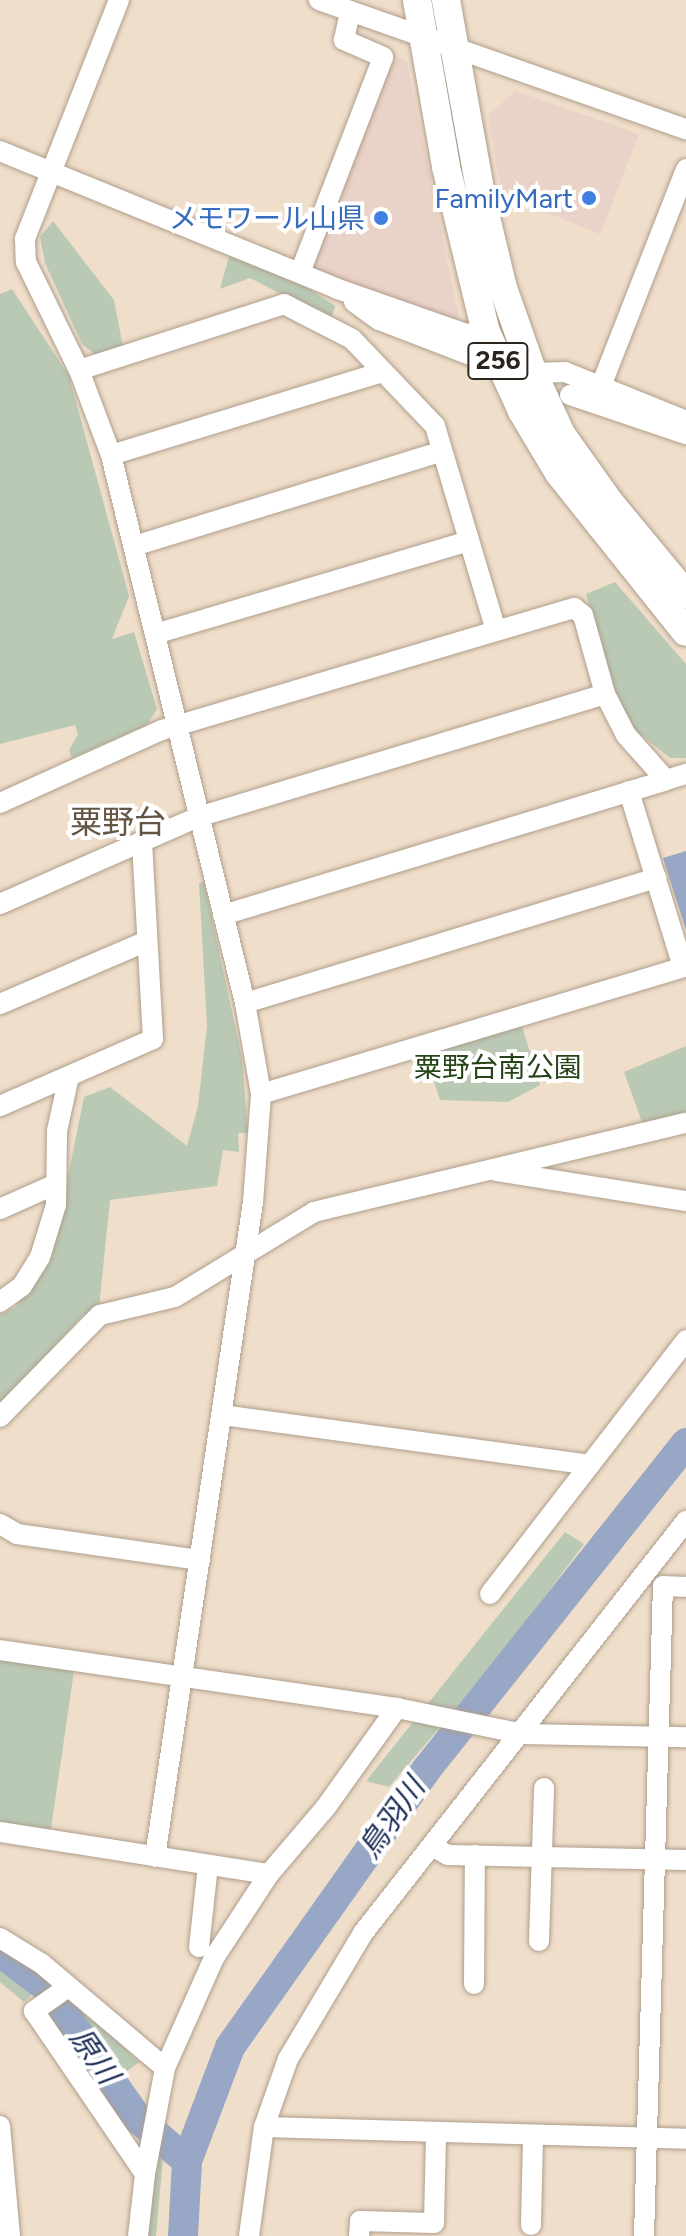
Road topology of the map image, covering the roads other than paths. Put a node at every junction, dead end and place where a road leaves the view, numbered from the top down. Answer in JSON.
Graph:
{"nodes":[{"id":1,"x":119,"y":0,"type":"edge"},
{"id":2,"x":319,"y":0,"type":"edge"},
{"id":3,"x":417,"y":0,"type":"edge"},
{"id":4,"x":446,"y":0,"type":"edge"},
{"id":5,"x":350,"y":12,"type":"junction"},
{"id":6,"x":424,"y":39,"type":"junction"},
{"id":7,"x":454,"y":47,"type":"junction"},
{"id":8,"x":686,"y":129,"type":"edge"},
{"id":9,"x":0,"y":151,"type":"edge"},
{"id":10,"x":686,"y":169,"type":"edge"},
{"id":11,"x":52,"y":172,"type":"junction"},
{"id":12,"x":301,"y":270,"type":"junction"},
{"id":13,"x":479,"y":344,"type":"junction"},
{"id":14,"x":79,"y":370,"type":"junction"},
{"id":15,"x":383,"y":372,"type":"junction"},
{"id":16,"x":533,"y":373,"type":"junction"},
{"id":17,"x":601,"y":386,"type":"junction"},
{"id":18,"x":570,"y":395,"type":"dead end"},
{"id":19,"x":686,"y":421,"type":"edge"},
{"id":20,"x":686,"y":434,"type":"edge"},
{"id":21,"x":442,"y":451,"type":"junction"},
{"id":22,"x":111,"y":455,"type":"junction"},
{"id":23,"x":469,"y":541,"type":"junction"},
{"id":24,"x":134,"y":546,"type":"junction"},
{"id":25,"x":686,"y":595,"type":"edge"},
{"id":26,"x":496,"y":630,"type":"junction"},
{"id":27,"x":686,"y":632,"type":"edge"},
{"id":28,"x":155,"y":634,"type":"junction"},
{"id":29,"x":605,"y":694,"type":"junction"},
{"id":30,"x":175,"y":726,"type":"junction"},
{"id":31,"x":676,"y":777,"type":"edge"},
{"id":32,"x":629,"y":791,"type":"junction"},
{"id":33,"x":0,"y":803,"type":"edge"},
{"id":34,"x":198,"y":817,"type":"junction"},
{"id":35,"x":142,"y":842,"type":"junction"},
{"id":36,"x":656,"y":878,"type":"junction"},
{"id":37,"x":0,"y":904,"type":"edge"},
{"id":38,"x":223,"y":915,"type":"junction"},
{"id":39,"x":147,"y":941,"type":"junction"},
{"id":40,"x":245,"y":1003,"type":"junction"},
{"id":41,"x":0,"y":1004,"type":"edge"},
{"id":42,"x":69,"y":1076,"type":"junction"},
{"id":43,"x":261,"y":1094,"type":"junction"},
{"id":44,"x":0,"y":1106,"type":"edge"},
{"id":45,"x":686,"y":1123,"type":"edge"},
{"id":46,"x":484,"y":1170,"type":"junction"},
{"id":47,"x":56,"y":1184,"type":"junction"},
{"id":48,"x":686,"y":1201,"type":"edge"},
{"id":49,"x":0,"y":1209,"type":"edge"},
{"id":50,"x":244,"y":1254,"type":"junction"},
{"id":51,"x":0,"y":1302,"type":"edge"},
{"id":52,"x":686,"y":1340,"type":"edge"},
{"id":53,"x":222,"y":1415,"type":"junction"},
{"id":54,"x":0,"y":1417,"type":"edge"},
{"id":55,"x":590,"y":1465,"type":"junction"},
{"id":56,"x":686,"y":1521,"type":"edge"},
{"id":57,"x":0,"y":1524,"type":"edge"},
{"id":58,"x":200,"y":1560,"type":"junction"},
{"id":59,"x":653,"y":1563,"type":"junction"},
{"id":60,"x":663,"y":1586,"type":"junction"},
{"id":61,"x":686,"y":1587,"type":"edge"},
{"id":62,"x":490,"y":1594,"type":"dead end"},
{"id":63,"x":0,"y":1650,"type":"edge"},
{"id":64,"x":182,"y":1675,"type":"junction"},
{"id":65,"x":403,"y":1710,"type":"junction"},
{"id":66,"x":519,"y":1733,"type":"junction"},
{"id":67,"x":659,"y":1736,"type":"junction"},
{"id":68,"x":686,"y":1737,"type":"edge"},
{"id":69,"x":544,"y":1788,"type":"dead end"},
{"id":70,"x":0,"y":1832,"type":"edge"},
{"id":71,"x":433,"y":1847,"type":"junction"},
{"id":72,"x":475,"y":1855,"type":"junction"},
{"id":73,"x":155,"y":1857,"type":"junction"},
{"id":74,"x":539,"y":1857,"type":"junction"},
{"id":75,"x":656,"y":1859,"type":"junction"},
{"id":76,"x":686,"y":1860,"type":"edge"},
{"id":77,"x":208,"y":1865,"type":"junction"},
{"id":78,"x":269,"y":1874,"type":"junction"},
{"id":79,"x":0,"y":1938,"type":"edge"},
{"id":80,"x":539,"y":1941,"type":"dead end"},
{"id":81,"x":199,"y":1947,"type":"dead end"},
{"id":82,"x":474,"y":1984,"type":"dead end"},
{"id":83,"x":64,"y":1990,"type":"junction"},
{"id":84,"x":165,"y":2068,"type":"junction"},
{"id":85,"x":0,"y":2126,"type":"edge"},
{"id":86,"x":264,"y":2127,"type":"junction"},
{"id":87,"x":436,"y":2133,"type":"junction"},
{"id":88,"x":533,"y":2135,"type":"junction"},
{"id":89,"x":647,"y":2137,"type":"junction"},
{"id":90,"x":686,"y":2139,"type":"edge"},
{"id":91,"x":145,"y":2174,"type":"junction"},
{"id":92,"x":531,"y":2225,"type":"dead end"},
{"id":93,"x":10,"y":2236,"type":"edge"},
{"id":94,"x":138,"y":2236,"type":"edge"},
{"id":95,"x":249,"y":2236,"type":"edge"},
{"id":96,"x":359,"y":2236,"type":"edge"},
{"id":97,"x":644,"y":2236,"type":"edge"}],
"edges":[{"from":1,"to":11,"type":"street"},
{"from":2,"to":5,"type":"street"},
{"from":3,"to":6,"type":"highway","number":"256"},
{"from":4,"to":7,"type":"highway","number":"256"},
{"from":5,"to":6,"type":"street"},
{"from":5,"to":12,"type":"street"},
{"from":6,"to":7,"type":"street"},
{"from":6,"to":13,"type":"highway","number":"256"},
{"from":7,"to":8,"type":"street"},
{"from":7,"to":16,"type":"highway","number":"256"},
{"from":9,"to":11,"type":"street"},
{"from":10,"to":17,"type":"street"},
{"from":11,"to":12,"type":"street"},
{"from":11,"to":14,"type":"street"},
{"from":12,"to":13,"type":"street"},
{"from":13,"to":27,"type":"highway","number":"256"},
{"from":14,"to":15,"type":"street"},
{"from":14,"to":22,"type":"street"},
{"from":15,"to":21,"type":"street"},
{"from":15,"to":22,"type":"street"},
{"from":16,"to":17,"type":"street"},
{"from":16,"to":25,"type":"highway","number":"256"},
{"from":17,"to":19,"type":"street"},
{"from":18,"to":20,"type":"street"},
{"from":21,"to":23,"type":"street"},
{"from":21,"to":24,"type":"street"},
{"from":22,"to":24,"type":"street"},
{"from":23,"to":26,"type":"street"},
{"from":23,"to":28,"type":"street"},
{"from":24,"to":28,"type":"street"},
{"from":26,"to":29,"type":"street"},
{"from":26,"to":30,"type":"street"},
{"from":28,"to":30,"type":"street"},
{"from":29,"to":31,"type":"street"},
{"from":29,"to":34,"type":"street"},
{"from":30,"to":33,"type":"street"},
{"from":30,"to":34,"type":"street"},
{"from":31,"to":32,"type":"street"},
{"from":32,"to":36,"type":"street"},
{"from":32,"to":38,"type":"street"},
{"from":34,"to":35,"type":"street"},
{"from":34,"to":38,"type":"street"},
{"from":35,"to":37,"type":"street"},
{"from":35,"to":39,"type":"street"},
{"from":36,"to":40,"type":"street"},
{"from":36,"to":43,"type":"street"},
{"from":38,"to":40,"type":"street"},
{"from":39,"to":41,"type":"street"},
{"from":39,"to":42,"type":"street"},
{"from":40,"to":43,"type":"street"},
{"from":42,"to":44,"type":"street"},
{"from":42,"to":47,"type":"street"},
{"from":43,"to":50,"type":"street"},
{"from":45,"to":46,"type":"street"},
{"from":46,"to":48,"type":"street"},
{"from":46,"to":50,"type":"street"},
{"from":47,"to":49,"type":"street"},
{"from":47,"to":51,"type":"street"},
{"from":50,"to":53,"type":"street"},
{"from":50,"to":54,"type":"street"},
{"from":52,"to":55,"type":"street"},
{"from":53,"to":55,"type":"street"},
{"from":53,"to":58,"type":"street"},
{"from":55,"to":62,"type":"street"},
{"from":56,"to":59,"type":"street"},
{"from":57,"to":58,"type":"street"},
{"from":58,"to":64,"type":"street"},
{"from":59,"to":60,"type":"street"},
{"from":59,"to":66,"type":"street"},
{"from":60,"to":61,"type":"street"},
{"from":60,"to":67,"type":"street"},
{"from":63,"to":64,"type":"street"},
{"from":64,"to":65,"type":"street"},
{"from":64,"to":73,"type":"street"},
{"from":65,"to":66,"type":"street"},
{"from":65,"to":78,"type":"street"},
{"from":66,"to":67,"type":"street"},
{"from":66,"to":71,"type":"street"},
{"from":67,"to":68,"type":"street"},
{"from":67,"to":75,"type":"street"},
{"from":69,"to":74,"type":"street"},
{"from":70,"to":73,"type":"street"},
{"from":71,"to":72,"type":"street"},
{"from":71,"to":86,"type":"street"},
{"from":72,"to":74,"type":"street"},
{"from":72,"to":82,"type":"street"},
{"from":73,"to":77,"type":"street"},
{"from":74,"to":75,"type":"street"},
{"from":74,"to":80,"type":"street"},
{"from":75,"to":76,"type":"street"},
{"from":75,"to":89,"type":"street"},
{"from":77,"to":78,"type":"street"},
{"from":77,"to":81,"type":"street"},
{"from":78,"to":84,"type":"street"},
{"from":79,"to":83,"type":"street"},
{"from":83,"to":84,"type":"street"},
{"from":83,"to":91,"type":"street"},
{"from":84,"to":91,"type":"street"},
{"from":85,"to":93,"type":"street"},
{"from":86,"to":87,"type":"street"},
{"from":86,"to":95,"type":"street"},
{"from":87,"to":88,"type":"street"},
{"from":87,"to":96,"type":"street"},
{"from":88,"to":89,"type":"street"},
{"from":88,"to":92,"type":"street"},
{"from":89,"to":90,"type":"street"},
{"from":89,"to":97,"type":"street"},
{"from":91,"to":94,"type":"street"}]}
